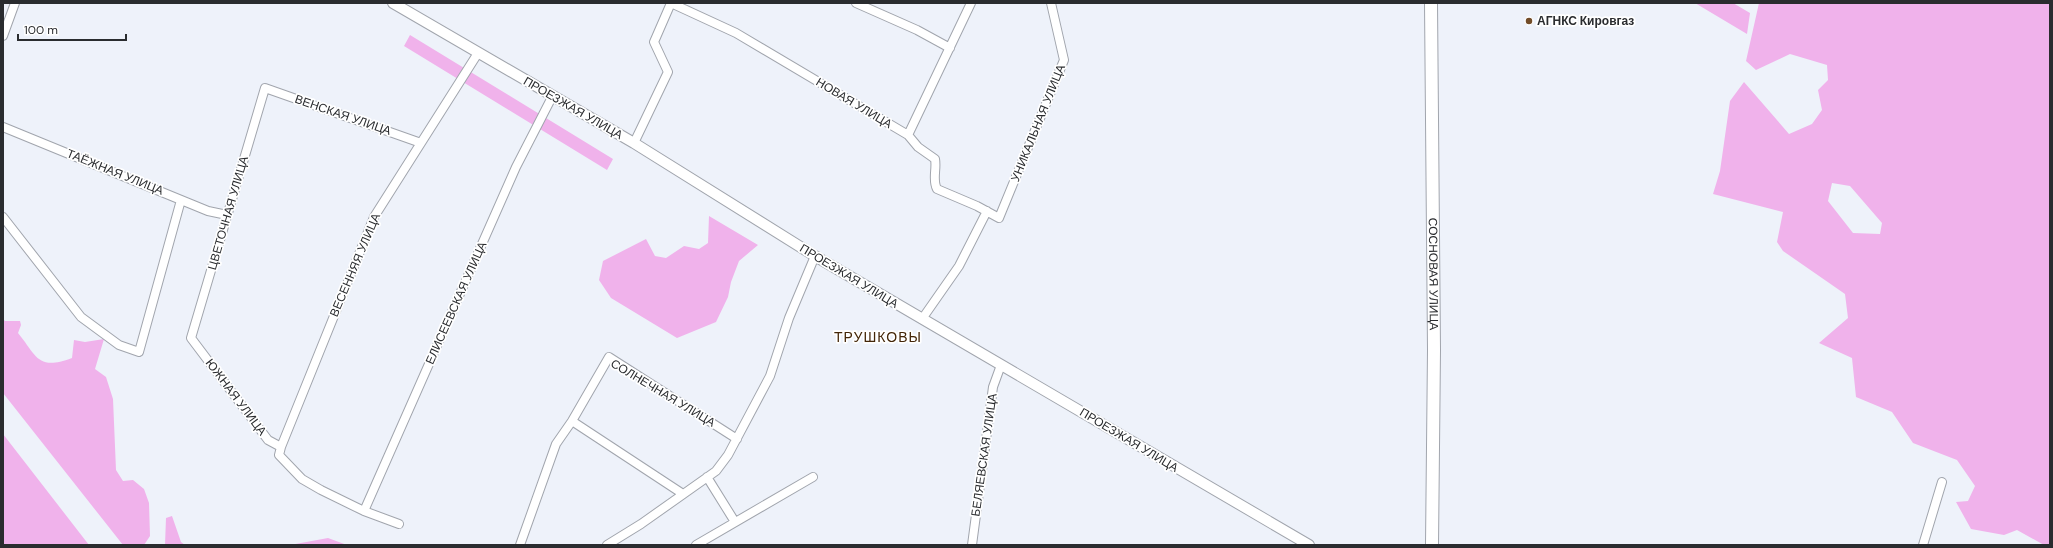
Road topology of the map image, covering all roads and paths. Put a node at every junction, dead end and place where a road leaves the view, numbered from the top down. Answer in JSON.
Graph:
{"nodes":[{"id":1,"x":15,"y":3,"type":"edge"},
{"id":2,"x":392,"y":3,"type":"edge"},
{"id":3,"x":671,"y":3,"type":"edge"},
{"id":4,"x":856,"y":3,"type":"edge"},
{"id":5,"x":971,"y":3,"type":"edge"},
{"id":6,"x":1051,"y":3,"type":"edge"},
{"id":7,"x":1431,"y":3,"type":"edge"},
{"id":8,"x":3,"y":36,"type":"edge"},
{"id":9,"x":950,"y":48,"type":"junction"},
{"id":10,"x":478,"y":53,"type":"junction"},
{"id":11,"x":265,"y":88,"type":"joint"},
{"id":12,"x":552,"y":96,"type":"junction"},
{"id":13,"x":3,"y":127,"type":"edge"},
{"id":14,"x":908,"y":135,"type":"junction"},
{"id":15,"x":421,"y":142,"type":"junction"},
{"id":16,"x":634,"y":143,"type":"junction"},
{"id":17,"x":182,"y":200,"type":"junction"},
{"id":18,"x":987,"y":211,"type":"junction"},
{"id":19,"x":227,"y":215,"type":"junction"},
{"id":20,"x":3,"y":217,"type":"edge"},
{"id":21,"x":815,"y":256,"type":"junction"},
{"id":22,"x":922,"y":319,"type":"junction"},
{"id":23,"x":191,"y":338,"type":"joint"},
{"id":24,"x":1001,"y":365,"type":"junction"},
{"id":25,"x":572,"y":421,"type":"junction"},
{"id":26,"x":737,"y":439,"type":"junction"},
{"id":27,"x":281,"y":447,"type":"junction"},
{"id":28,"x":707,"y":477,"type":"junction"},
{"id":29,"x":813,"y":477,"type":"dead end"},
{"id":30,"x":1942,"y":482,"type":"dead end"},
{"id":31,"x":683,"y":494,"type":"junction"},
{"id":32,"x":364,"y":511,"type":"junction"},
{"id":33,"x":735,"y":522,"type":"junction"},
{"id":34,"x":399,"y":524,"type":"dead end"},
{"id":35,"x":520,"y":545,"type":"edge"},
{"id":36,"x":607,"y":545,"type":"edge"},
{"id":37,"x":696,"y":545,"type":"edge"},
{"id":38,"x":972,"y":545,"type":"edge"},
{"id":39,"x":1309,"y":545,"type":"edge"},
{"id":40,"x":1432,"y":545,"type":"edge"},
{"id":41,"x":1922,"y":545,"type":"edge"}],
"edges":[{"from":1,"to":8,"type":"street"},
{"from":2,"to":10,"type":"main road","name":"ПРОЕЗЖАЯ УЛИЦА"},
{"from":3,"to":14,"type":"street","name":"НОВАЯ УЛИЦА"},
{"from":3,"to":16,"type":"street"},
{"from":4,"to":9,"type":"street"},
{"from":5,"to":9,"type":"street"},
{"from":6,"to":18,"type":"street","name":"УНИКАЛЬНАЯ УЛИЦА"},
{"from":7,"to":40,"type":"highway","name":"СОСНОВАЯ УЛИЦА"},
{"from":9,"to":14,"type":"street"},
{"from":10,"to":12,"type":"main road","name":"ПРОЕЗЖАЯ УЛИЦА"},
{"from":10,"to":15,"type":"street","name":"ВЕСЕННЯЯ УЛИЦА"},
{"from":11,"to":15,"type":"street","name":"ВЕНСКАЯ УЛИЦА"},
{"from":11,"to":19,"type":"street","name":"ЦВЕТОЧНАЯ УЛИЦА"},
{"from":12,"to":16,"type":"main road","name":"ПРОЕЗЖАЯ УЛИЦА"},
{"from":12,"to":32,"type":"street","name":"ЕЛИСЕЕВСКАЯ УЛИЦА"},
{"from":13,"to":17,"type":"street","name":"ТАЁЖНАЯ УЛИЦА"},
{"from":14,"to":18,"type":"street","name":"НОВАЯ УЛИЦА"},
{"from":15,"to":27,"type":"street","name":"ВЕСЕННЯЯ УЛИЦА"},
{"from":16,"to":21,"type":"main road","name":"ПРОЕЗЖАЯ УЛИЦА"},
{"from":17,"to":19,"type":"street","name":"ТАЁЖНАЯ УЛИЦА"},
{"from":17,"to":20,"type":"street"},
{"from":18,"to":22,"type":"street"},
{"from":19,"to":23,"type":"street","name":"ЦВЕТОЧНАЯ УЛИЦА"},
{"from":21,"to":22,"type":"main road","name":"ПРОЕЗЖАЯ УЛИЦА"},
{"from":21,"to":26,"type":"street"},
{"from":22,"to":24,"type":"main road","name":"ПРОЕЗЖАЯ УЛИЦА"},
{"from":23,"to":27,"type":"street","name":"ЮЖНАЯ УЛИЦА"},
{"from":24,"to":38,"type":"street","name":"БЕЛЯЕВСКАЯ УЛИЦА"},
{"from":24,"to":39,"type":"main road","name":"ПРОЕЗЖАЯ УЛИЦА"},
{"from":25,"to":26,"type":"street","name":"СОЛНЕЧНАЯ УЛИЦА"},
{"from":25,"to":31,"type":"street"},
{"from":25,"to":35,"type":"street","name":"СОЛНЕЧНАЯ УЛИЦА"},
{"from":26,"to":28,"type":"street"},
{"from":27,"to":32,"type":"street"},
{"from":28,"to":31,"type":"street"},
{"from":28,"to":33,"type":"street"},
{"from":29,"to":33,"type":"street"},
{"from":30,"to":41,"type":"street"},
{"from":31,"to":36,"type":"street"},
{"from":32,"to":34,"type":"street"},
{"from":33,"to":37,"type":"street"}]}
